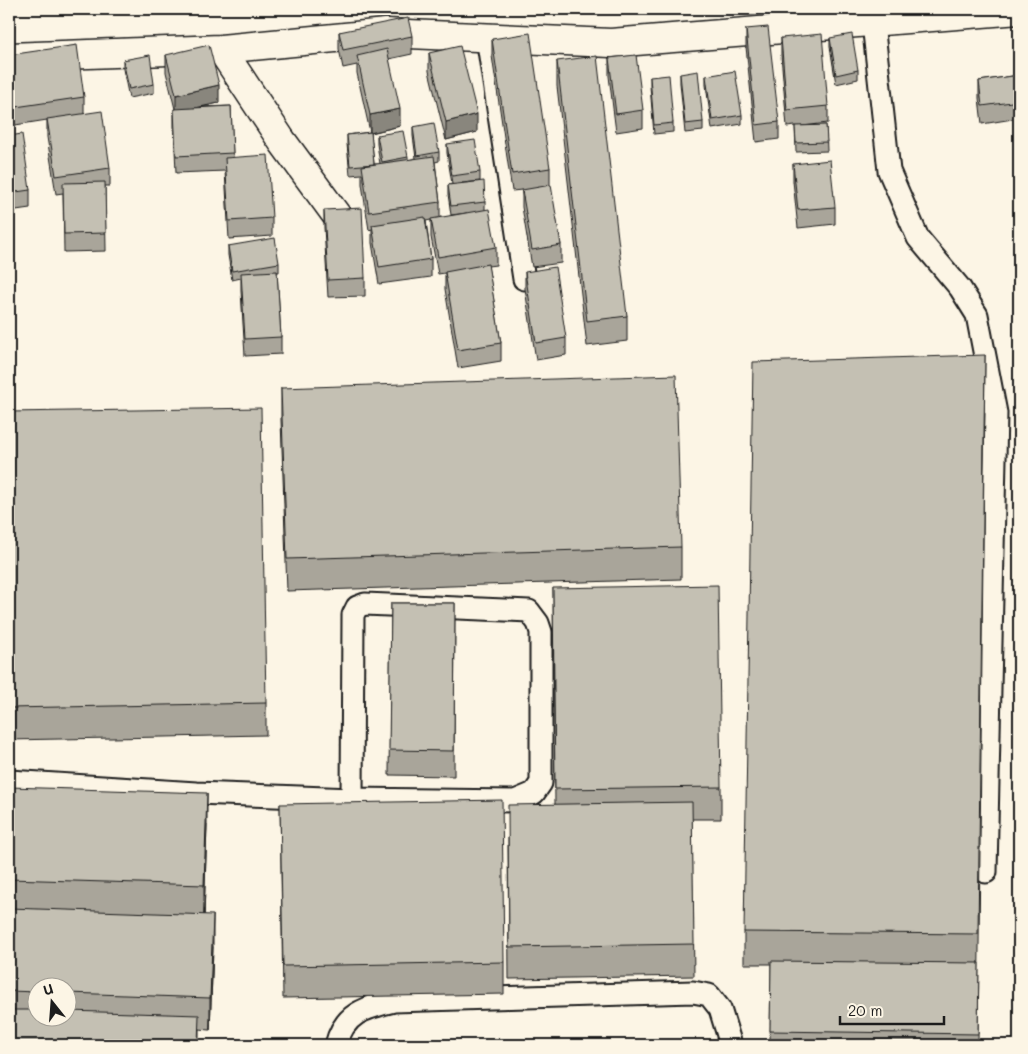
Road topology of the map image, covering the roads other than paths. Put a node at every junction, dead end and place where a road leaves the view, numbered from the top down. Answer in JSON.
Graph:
{"nodes":[{"id":1,"x":1019,"y":10,"type":"edge"},
{"id":2,"x":873,"y":23,"type":"junction"},
{"id":3,"x":487,"y":38,"type":"junction"},
{"id":4,"x":221,"y":49,"type":"junction"},
{"id":5,"x":9,"y":57,"type":"edge"},
{"id":6,"x":337,"y":216,"type":"edge"},
{"id":7,"x":524,"y":279,"type":"edge"},
{"id":8,"x":9,"y":781,"type":"edge"},
{"id":9,"x":352,"y":799,"type":"junction"},
{"id":10,"x":986,"y":872,"type":"dead end"},
{"id":11,"x":336,"y":1045,"type":"edge"},
{"id":12,"x":731,"y":1045,"type":"edge"}],
"edges":[{"from":1,"to":2,"type":"street"},
{"from":2,"to":3,"type":"street"},
{"from":2,"to":10,"type":"lane"},
{"from":3,"to":4,"type":"street"},
{"from":3,"to":7,"type":"lane"},
{"from":4,"to":5,"type":"street"},
{"from":4,"to":6,"type":"street"},
{"from":8,"to":9,"type":"lane"},
{"from":9,"to":9,"type":"lane"},
{"from":11,"to":12,"type":"lane"}]}
